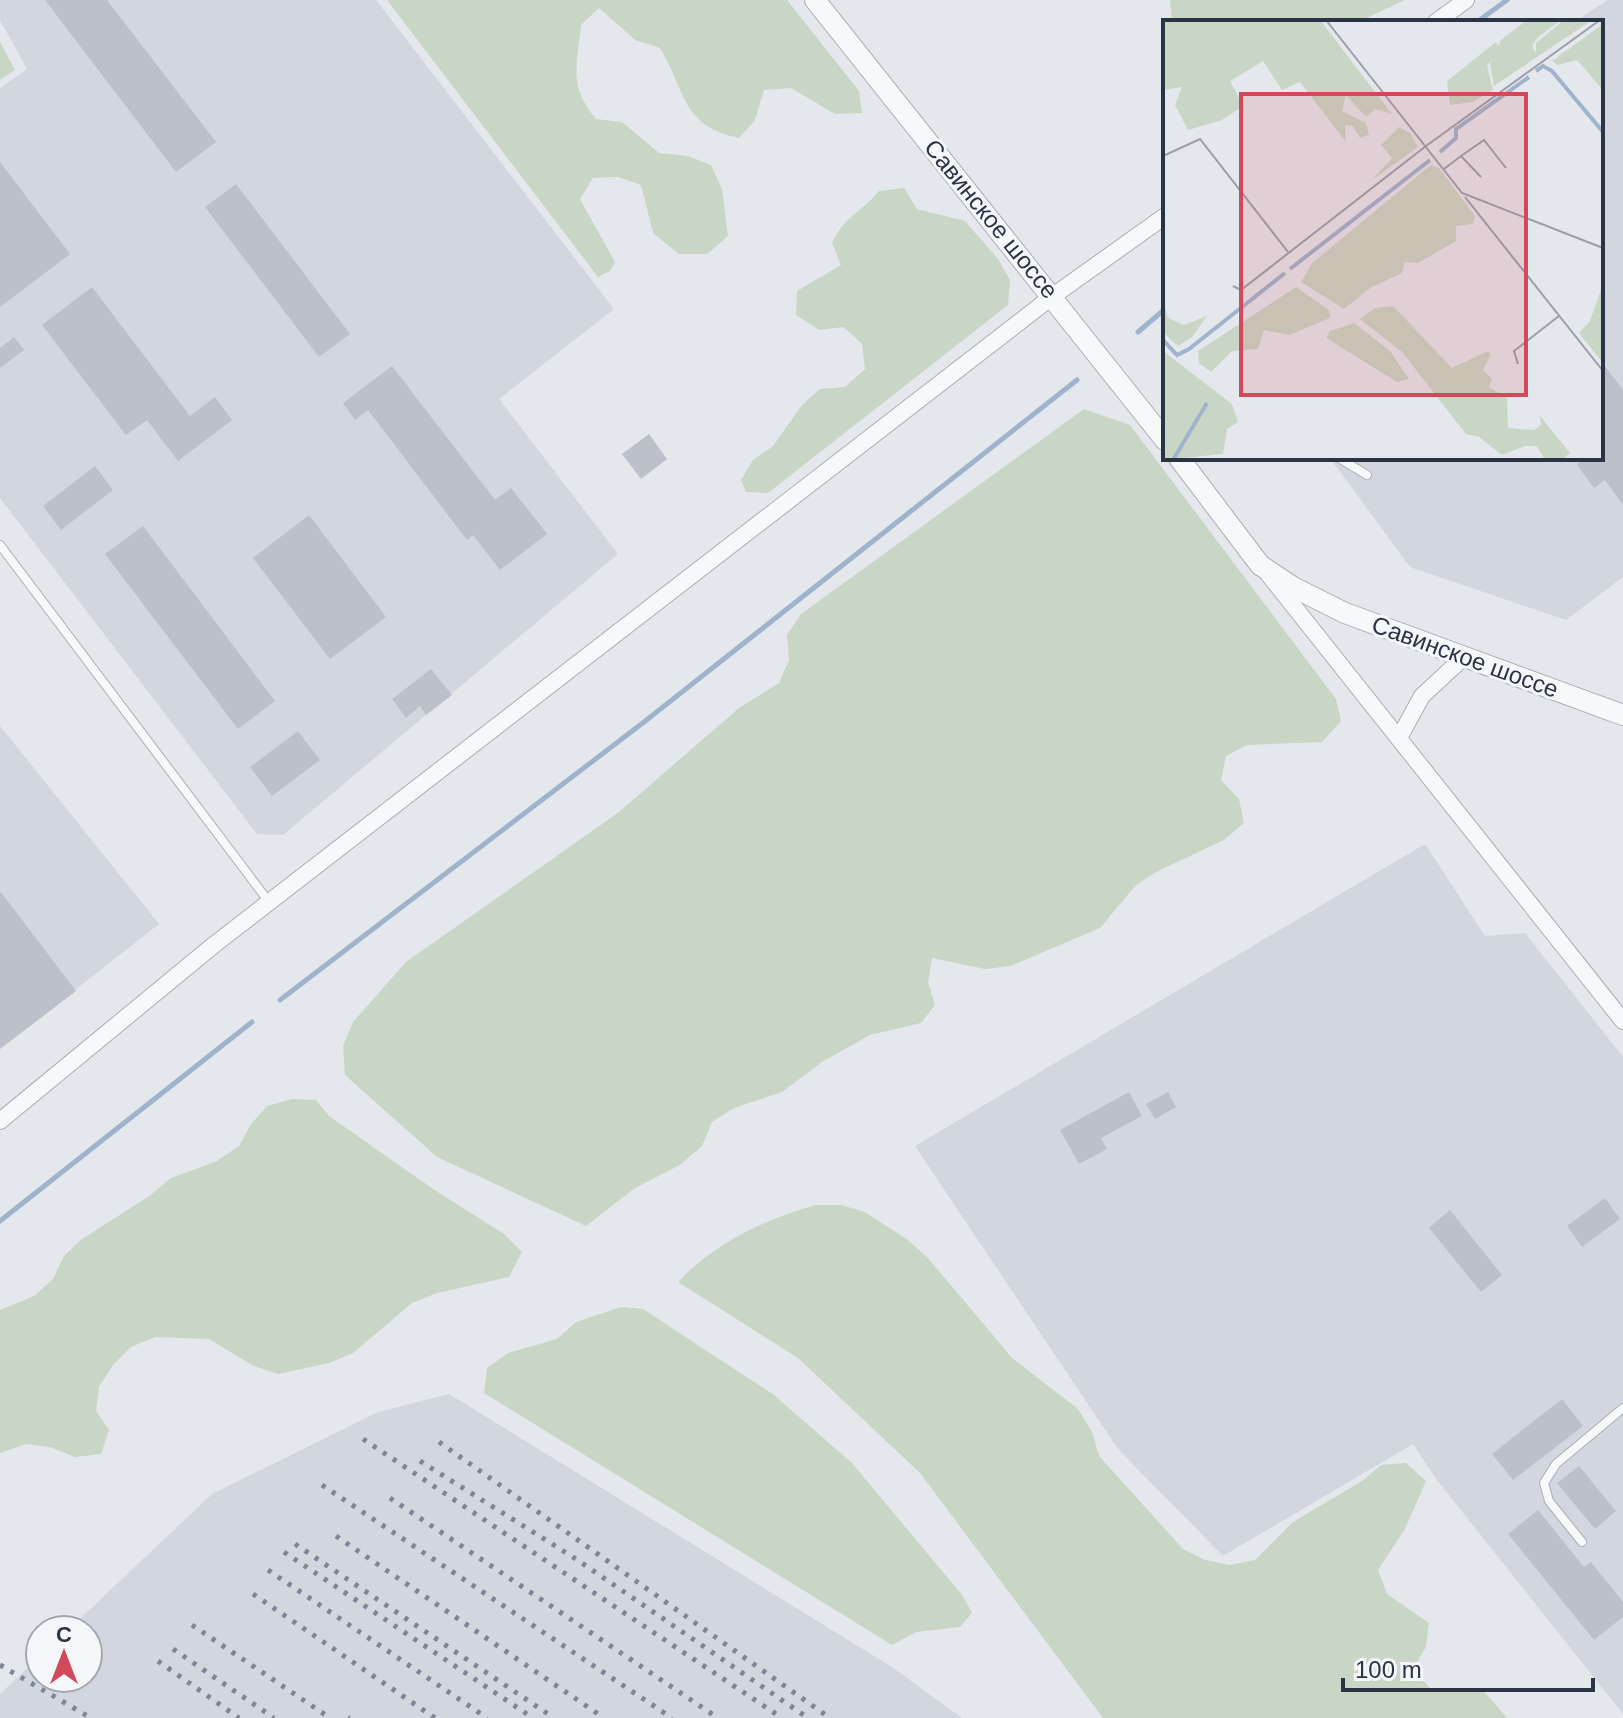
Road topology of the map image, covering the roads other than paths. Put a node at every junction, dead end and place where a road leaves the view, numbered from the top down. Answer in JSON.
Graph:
{"nodes":[{"id":1,"x":815,"y":0,"type":"edge"},
{"id":2,"x":1466,"y":0,"type":"edge"},
{"id":3,"x":1439,"y":20,"type":"edge"},
{"id":4,"x":1163,"y":217,"type":"edge"},
{"id":5,"x":1053,"y":296,"type":"junction"},
{"id":6,"x":1163,"y":432,"type":"edge"},
{"id":7,"x":1181,"y":460,"type":"edge"},
{"id":8,"x":1342,"y":460,"type":"edge"},
{"id":9,"x":1367,"y":475,"type":"dead end"},
{"id":10,"x":0,"y":545,"type":"edge"},
{"id":11,"x":1260,"y":565,"type":"junction"},
{"id":12,"x":1464,"y":657,"type":"junction"},
{"id":13,"x":1623,"y":715,"type":"edge"},
{"id":14,"x":1399,"y":738,"type":"junction"},
{"id":15,"x":270,"y":904,"type":"junction"},
{"id":16,"x":1623,"y":1021,"type":"edge"},
{"id":17,"x":0,"y":1121,"type":"edge"},
{"id":18,"x":1623,"y":1408,"type":"edge"},
{"id":19,"x":1582,"y":1542,"type":"dead end"}],
"edges":[{"from":1,"to":5,"type":"street","name":"Савинское шоссе"},
{"from":2,"to":3,"type":"street"},
{"from":4,"to":5,"type":"street"},
{"from":5,"to":6,"type":"street","name":"Савинское шоссе"},
{"from":5,"to":15,"type":"street"},
{"from":7,"to":11,"type":"street","name":"Савинское шоссе"},
{"from":8,"to":9,"type":"lane"},
{"from":10,"to":15,"type":"lane"},
{"from":11,"to":12,"type":"street","name":"Савинское шоссе"},
{"from":11,"to":14,"type":"street"},
{"from":12,"to":13,"type":"street","name":"Савинское шоссе"},
{"from":12,"to":14,"type":"street"},
{"from":14,"to":16,"type":"street"},
{"from":15,"to":17,"type":"street"},
{"from":18,"to":19,"type":"lane"}]}
